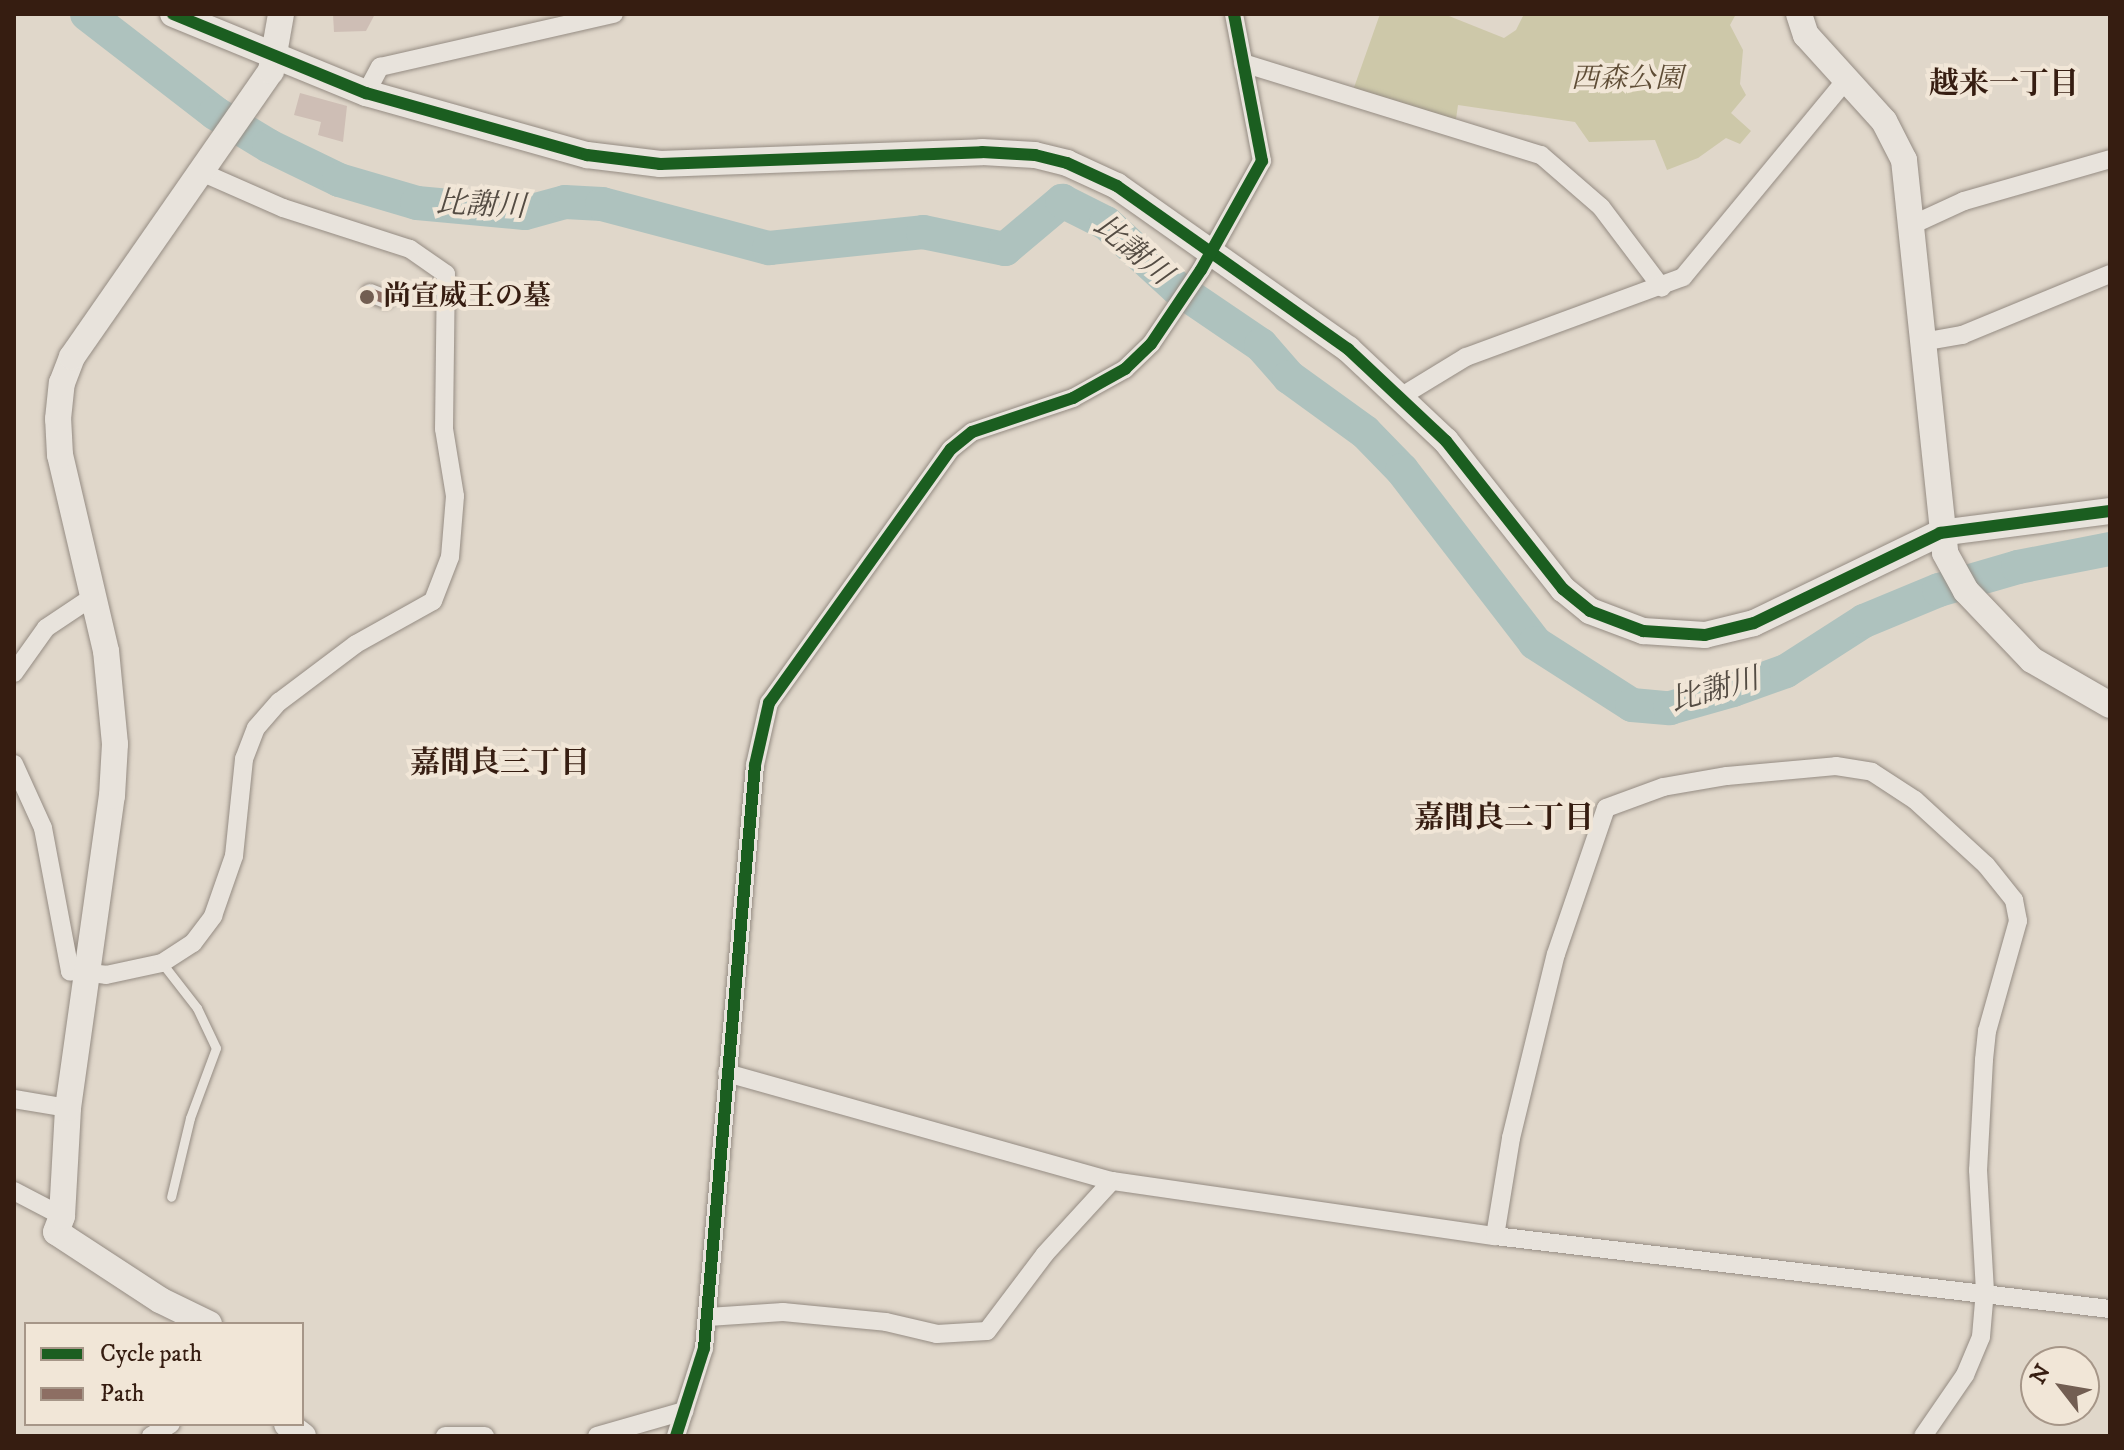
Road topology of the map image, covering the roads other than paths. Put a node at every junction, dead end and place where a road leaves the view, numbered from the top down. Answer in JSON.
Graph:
{"nodes":[{"id":1,"x":173,"y":14,"type":"edge"},
{"id":2,"x":281,"y":14,"type":"edge"},
{"id":3,"x":614,"y":14,"type":"edge"},
{"id":4,"x":1234,"y":14,"type":"edge"},
{"id":5,"x":1799,"y":14,"type":"edge"},
{"id":6,"x":275,"y":58,"type":"junction"},
{"id":7,"x":1243,"y":63,"type":"junction"},
{"id":8,"x":1846,"y":80,"type":"junction"},
{"id":9,"x":366,"y":93,"type":"junction"},
{"id":10,"x":2110,"y":159,"type":"edge"},
{"id":11,"x":201,"y":172,"type":"junction"},
{"id":12,"x":1914,"y":224,"type":"junction"},
{"id":13,"x":1205,"y":260,"type":"junction"},
{"id":14,"x":2110,"y":274,"type":"edge"},
{"id":15,"x":1662,"y":288,"type":"junction"},
{"id":16,"x":1922,"y":342,"type":"junction"},
{"id":17,"x":1402,"y":396,"type":"junction"},
{"id":18,"x":2110,"y":511,"type":"edge"},
{"id":19,"x":1942,"y":543,"type":"junction"},
{"id":20,"x":94,"y":596,"type":"junction"},
{"id":21,"x":14,"y":673,"type":"edge"},
{"id":22,"x":2110,"y":705,"type":"edge"},
{"id":23,"x":14,"y":764,"type":"edge"},
{"id":24,"x":162,"y":963,"type":"junction"},
{"id":25,"x":88,"y":975,"type":"junction"},
{"id":26,"x":727,"y":1073,"type":"junction"},
{"id":27,"x":14,"y":1099,"type":"edge"},
{"id":28,"x":68,"y":1108,"type":"junction"},
{"id":29,"x":1112,"y":1181,"type":"junction"},
{"id":30,"x":14,"y":1191,"type":"edge"},
{"id":31,"x":171,"y":1197,"type":"dead end"},
{"id":32,"x":62,"y":1216,"type":"junction"},
{"id":33,"x":1495,"y":1236,"type":"junction"},
{"id":34,"x":1985,"y":1290,"type":"junction"},
{"id":35,"x":2110,"y":1309,"type":"edge"},
{"id":36,"x":708,"y":1317,"type":"junction"},
{"id":37,"x":205,"y":1322,"type":"edge"},
{"id":38,"x":684,"y":1411,"type":"junction"},
{"id":39,"x":445,"y":1436,"type":"edge"},
{"id":40,"x":485,"y":1436,"type":"edge"},
{"id":41,"x":597,"y":1436,"type":"edge"},
{"id":42,"x":676,"y":1436,"type":"edge"},
{"id":43,"x":1923,"y":1436,"type":"edge"}],
"edges":[{"from":1,"to":6,"type":"street"},
{"from":2,"to":6,"type":"street"},
{"from":3,"to":9,"type":"street"},
{"from":4,"to":7,"type":"street"},
{"from":5,"to":8,"type":"street"},
{"from":6,"to":9,"type":"street"},
{"from":6,"to":11,"type":"street"},
{"from":7,"to":13,"type":"street"},
{"from":7,"to":15,"type":"street"},
{"from":8,"to":12,"type":"street"},
{"from":8,"to":15,"type":"street"},
{"from":9,"to":13,"type":"street"},
{"from":10,"to":12,"type":"street"},
{"from":11,"to":20,"type":"street"},
{"from":11,"to":24,"type":"street"},
{"from":12,"to":16,"type":"street"},
{"from":13,"to":17,"type":"street"},
{"from":13,"to":26,"type":"street"},
{"from":14,"to":16,"type":"street"},
{"from":15,"to":17,"type":"street"},
{"from":16,"to":19,"type":"street"},
{"from":17,"to":19,"type":"street"},
{"from":18,"to":19,"type":"street"},
{"from":19,"to":22,"type":"street"},
{"from":20,"to":21,"type":"street"},
{"from":20,"to":25,"type":"street"},
{"from":23,"to":25,"type":"street"},
{"from":24,"to":25,"type":"street"},
{"from":24,"to":31,"type":"lane"},
{"from":25,"to":28,"type":"street"},
{"from":26,"to":29,"type":"street"},
{"from":26,"to":36,"type":"street"},
{"from":27,"to":28,"type":"street"},
{"from":28,"to":32,"type":"street"},
{"from":29,"to":33,"type":"street"},
{"from":29,"to":36,"type":"street"},
{"from":30,"to":32,"type":"street"},
{"from":32,"to":37,"type":"street"},
{"from":33,"to":34,"type":"street"},
{"from":33,"to":34,"type":"street"},
{"from":34,"to":35,"type":"street"},
{"from":34,"to":43,"type":"street"},
{"from":36,"to":38,"type":"street"},
{"from":38,"to":41,"type":"street"},
{"from":38,"to":42,"type":"street"},
{"from":39,"to":40,"type":"street"}]}
